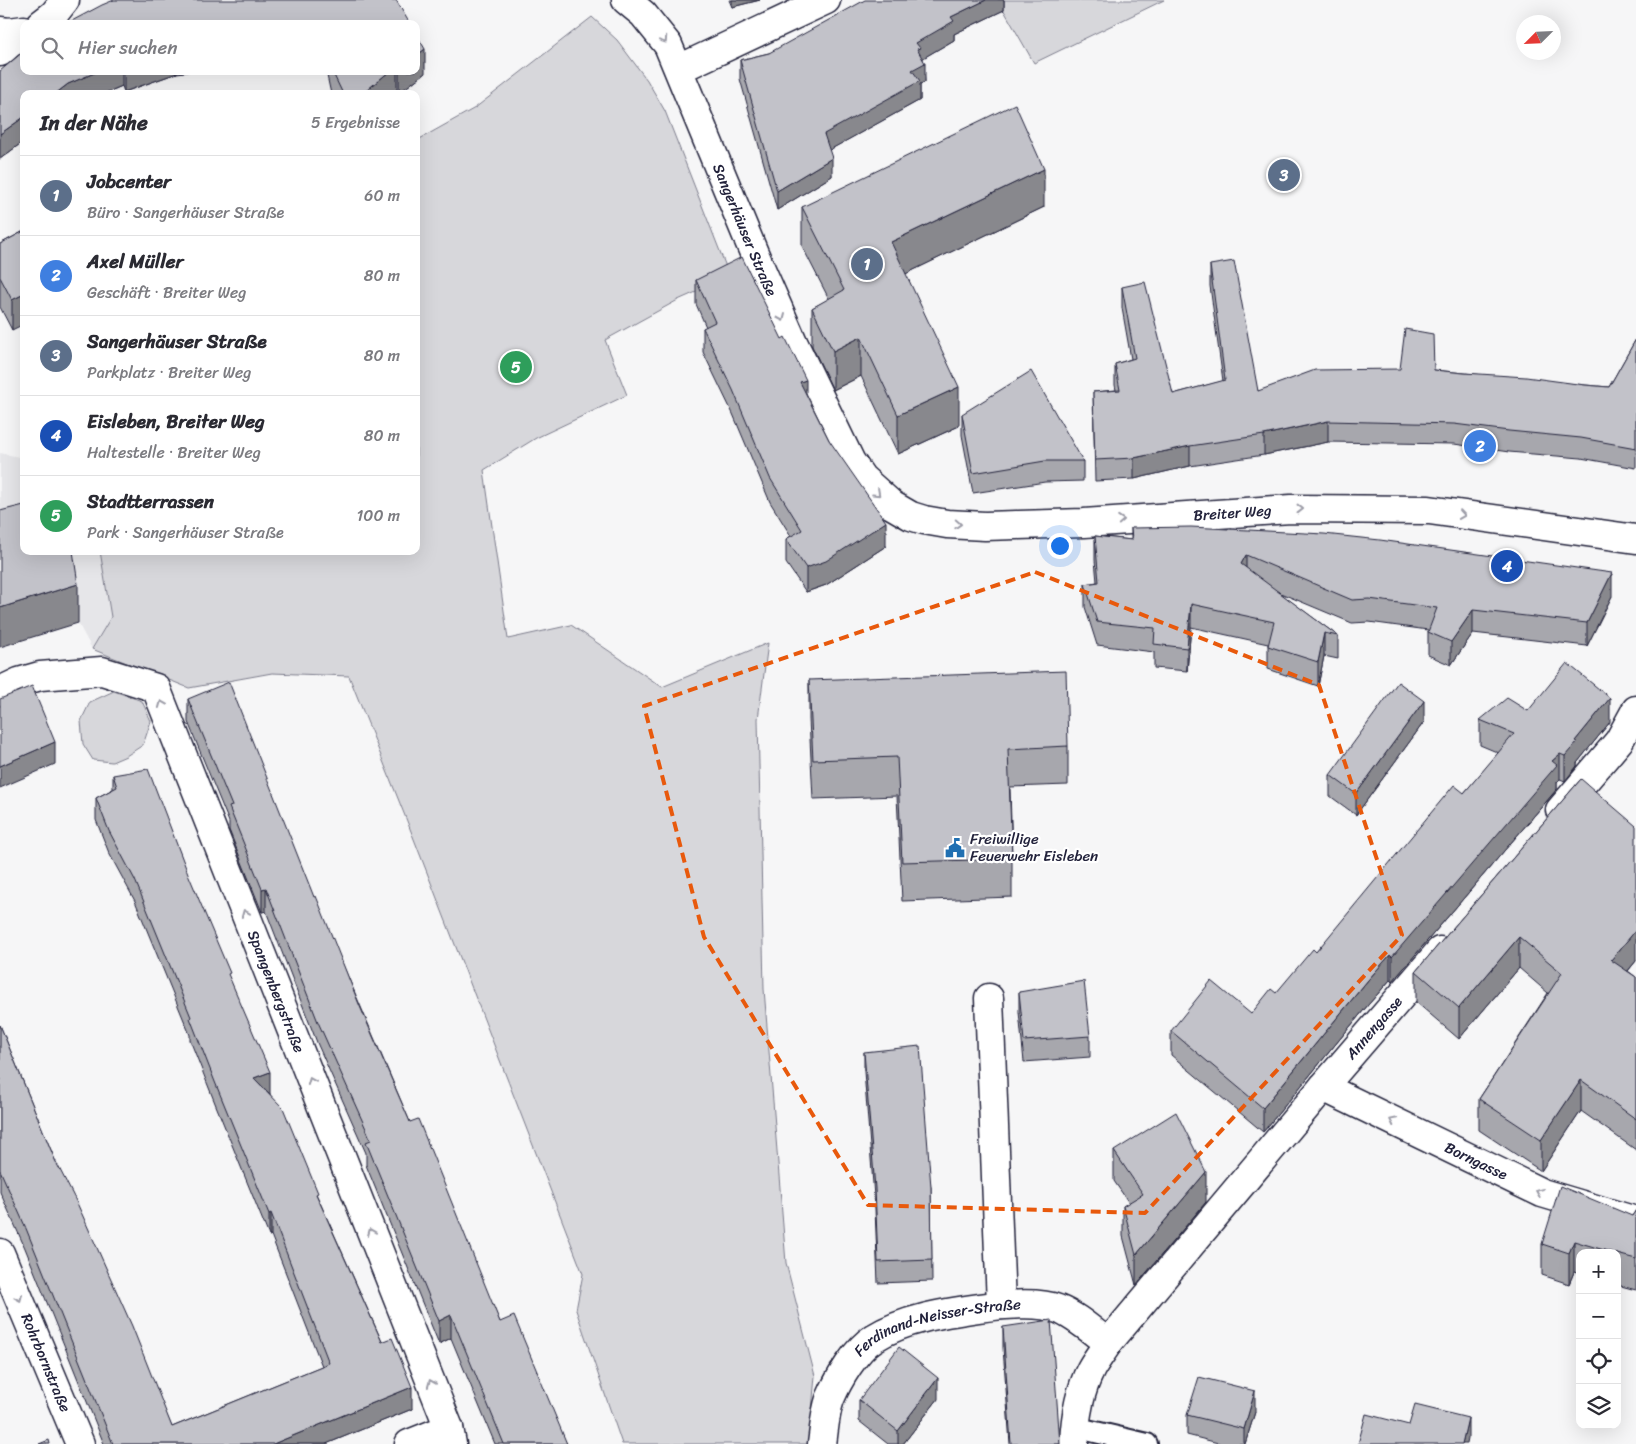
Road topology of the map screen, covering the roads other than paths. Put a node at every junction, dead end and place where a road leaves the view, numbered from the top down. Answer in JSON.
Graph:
{"nodes":[{"id":1,"x":65,"y":0,"type":"edge"},
{"id":2,"x":826,"y":0,"type":"edge"},
{"id":3,"x":629,"y":2,"type":"edge"},
{"id":4,"x":46,"y":20,"type":"edge"},
{"id":5,"x":0,"y":31,"type":"edge"},
{"id":6,"x":20,"y":31,"type":"edge"},
{"id":7,"x":20,"y":34,"type":"edge"},
{"id":8,"x":0,"y":52,"type":"edge"},
{"id":9,"x":679,"y":69,"type":"junction"},
{"id":10,"x":851,"y":462,"type":"joint"},
{"id":11,"x":1636,"y":539,"type":"edge"},
{"id":12,"x":0,"y":691,"type":"edge"},
{"id":13,"x":1636,"y":710,"type":"edge"},
{"id":14,"x":1542,"y":832,"type":"edge"},
{"id":15,"x":1458,"y":929,"type":"edge"},
{"id":16,"x":989,"y":998,"type":"dead end"},
{"id":17,"x":1323,"y":1087,"type":"junction"},
{"id":18,"x":1636,"y":1221,"type":"edge"},
{"id":19,"x":0,"y":1253,"type":"edge"},
{"id":20,"x":1001,"y":1305,"type":"junction"},
{"id":21,"x":1108,"y":1343,"type":"junction"},
{"id":22,"x":1074,"y":1435,"type":"edge"},
{"id":23,"x":450,"y":1436,"type":"edge"},
{"id":24,"x":80,"y":1444,"type":"edge"},
{"id":25,"x":409,"y":1444,"type":"edge"},
{"id":26,"x":822,"y":1444,"type":"edge"},
{"id":27,"x":1147,"y":1444,"type":"edge"}],
"edges":[{"from":1,"to":4,"type":"street"},
{"from":2,"to":9,"type":"street"},
{"from":3,"to":9,"type":"street","name":"Sangerhäuser Straße","one_way":true},
{"from":5,"to":6,"type":"street"},
{"from":7,"to":8,"type":"street"},
{"from":9,"to":10,"type":"street","name":"Sangerhäuser Straße","one_way":true},
{"from":10,"to":11,"type":"street","name":"Breiter Weg","one_way":true},
{"from":23,"to":12,"type":"street","name":"Spangenbergstraße","one_way":true},
{"from":13,"to":14,"type":"street"},
{"from":15,"to":17,"type":"street","name":"Annengasse"},
{"from":16,"to":20,"type":"street"},
{"from":18,"to":17,"type":"street","name":"Borngasse","one_way":true},
{"from":17,"to":21,"type":"street","name":"Annengasse"},
{"from":19,"to":24,"type":"street","name":"Rohrbornstraße","one_way":true},
{"from":20,"to":21,"type":"street","name":"Ferdinand-Neisser-Straße"},
{"from":20,"to":26,"type":"street","name":"Ferdinand-Neisser-Straße"},
{"from":21,"to":22,"type":"street","name":"Annengasse"},
{"from":22,"to":27,"type":"lane"},
{"from":23,"to":25,"type":"street"}]}
